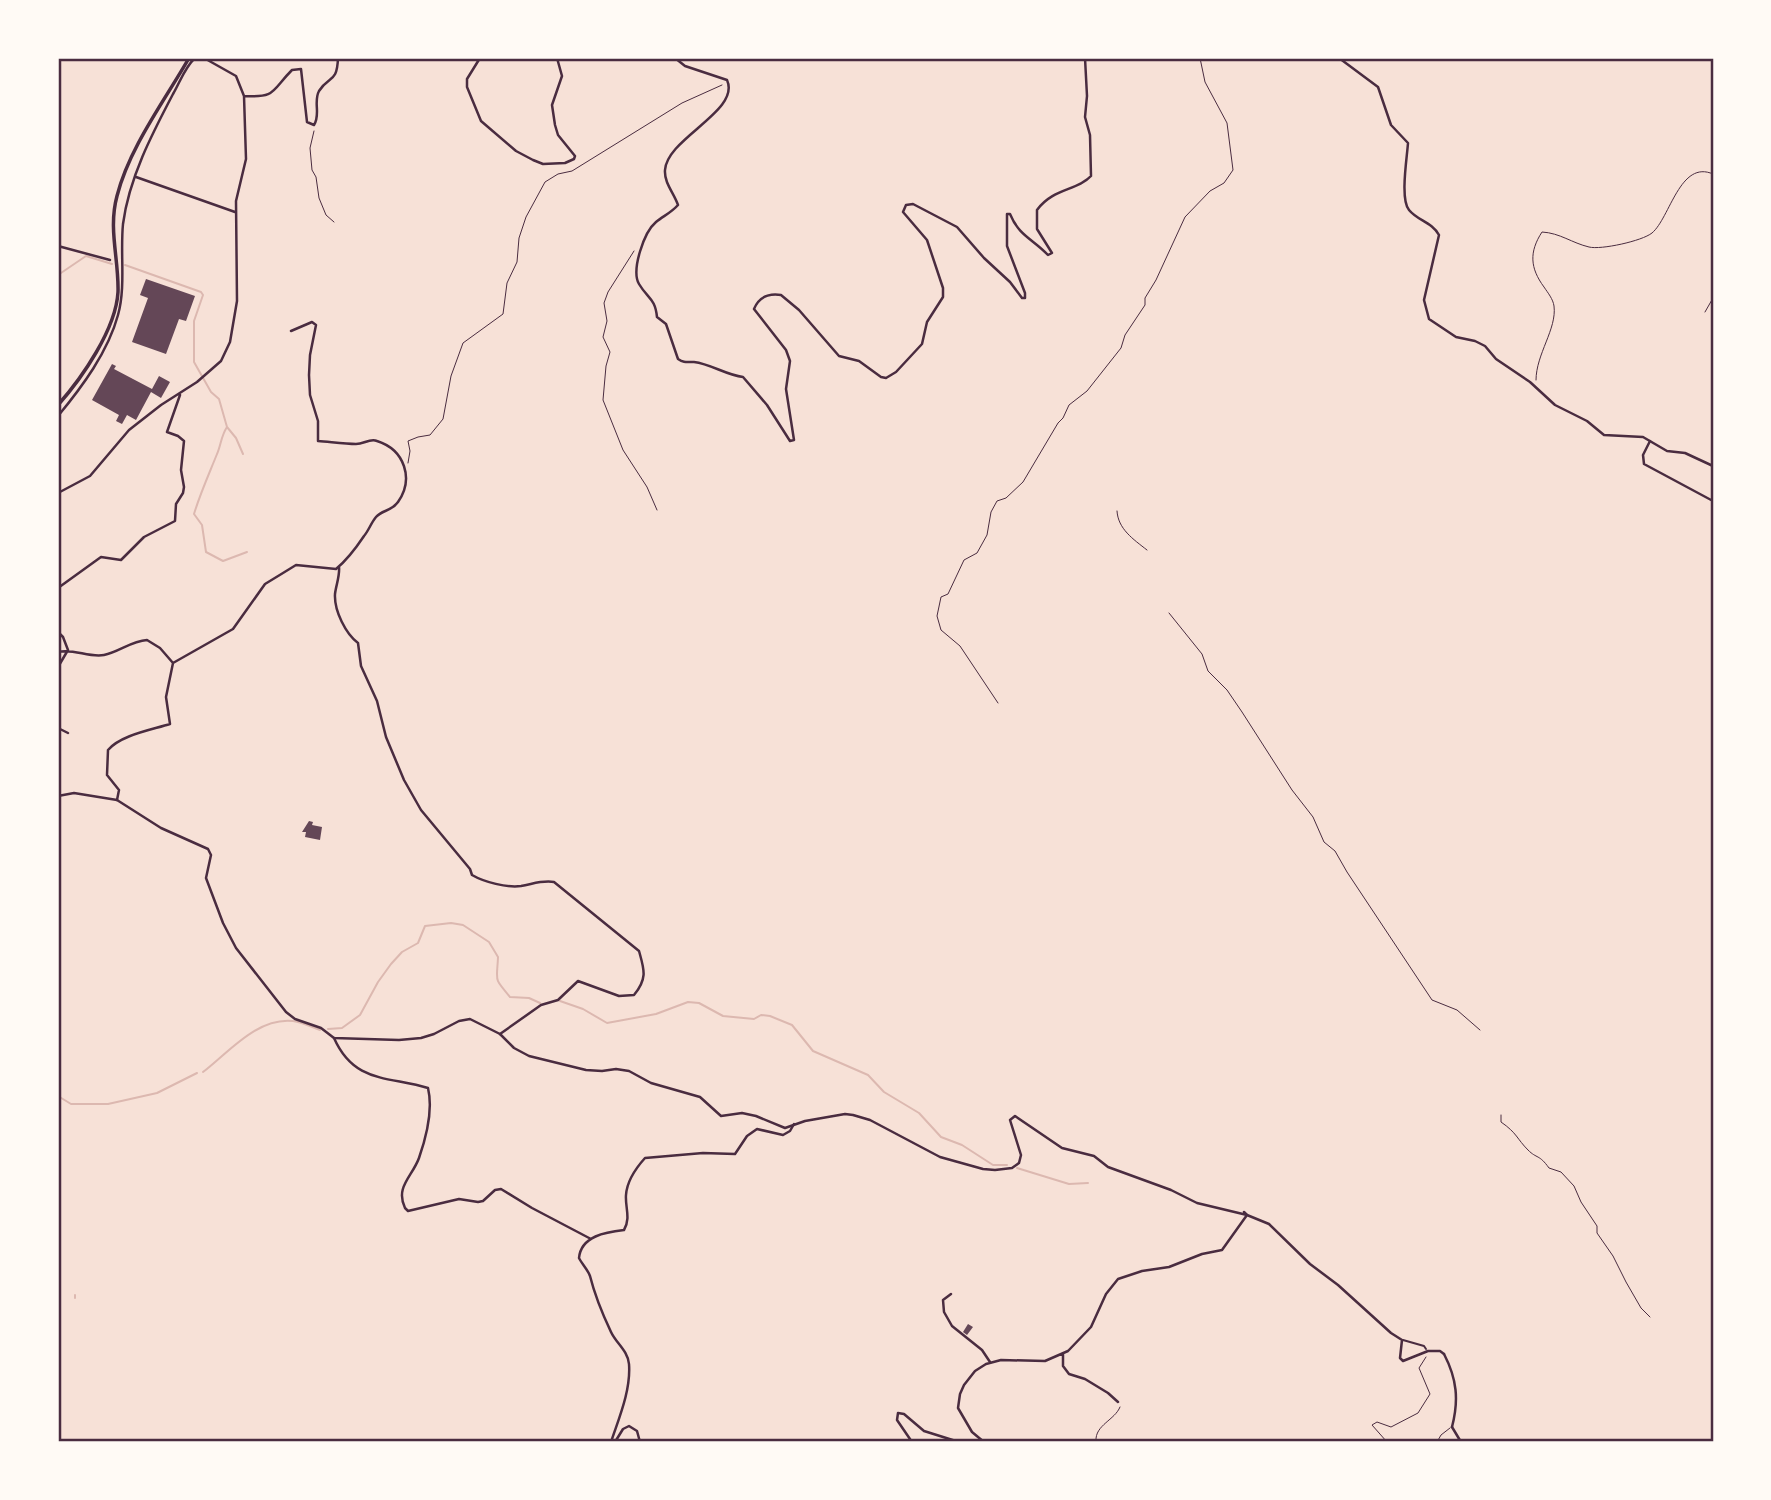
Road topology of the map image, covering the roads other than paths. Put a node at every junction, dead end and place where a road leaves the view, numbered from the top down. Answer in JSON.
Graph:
{"nodes":[{"id":1,"x":189,"y":58,"type":"edge"},
{"id":2,"x":195,"y":58,"type":"edge"},
{"id":3,"x":204,"y":58,"type":"edge"},
{"id":4,"x":338,"y":58,"type":"edge"},
{"id":5,"x":480,"y":58,"type":"edge"},
{"id":6,"x":557,"y":58,"type":"edge"},
{"id":7,"x":675,"y":58,"type":"edge"},
{"id":8,"x":1085,"y":58,"type":"edge"},
{"id":9,"x":1339,"y":58,"type":"edge"},
{"id":10,"x":244,"y":96,"type":"junction"},
{"id":11,"x":136,"y":177,"type":"junction"},
{"id":12,"x":236,"y":212,"type":"junction"},
{"id":13,"x":58,"y":246,"type":"edge"},
{"id":14,"x":110,"y":260,"type":"dead end"},
{"id":15,"x":291,"y":331,"type":"dead end"},
{"id":16,"x":180,"y":393,"type":"junction"},
{"id":17,"x":58,"y":404,"type":"edge"},
{"id":18,"x":58,"y":416,"type":"edge"},
{"id":19,"x":1650,"y":440,"type":"junction"},
{"id":20,"x":1713,"y":466,"type":"edge"},
{"id":21,"x":58,"y":493,"type":"edge"},
{"id":22,"x":1713,"y":500,"type":"edge"},
{"id":23,"x":339,"y":567,"type":"junction"},
{"id":24,"x":58,"y":589,"type":"edge"},
{"id":25,"x":58,"y":595,"type":"edge"},
{"id":26,"x":58,"y":607,"type":"edge"},
{"id":27,"x":58,"y":632,"type":"edge"},
{"id":28,"x":68,"y":650,"type":"junction"},
{"id":29,"x":59,"y":651,"type":"edge"},
{"id":30,"x":173,"y":663,"type":"junction"},
{"id":31,"x":58,"y":667,"type":"edge"},
{"id":32,"x":58,"y":728,"type":"edge"},
{"id":33,"x":68,"y":733,"type":"dead end"},
{"id":34,"x":58,"y":796,"type":"edge"},
{"id":35,"x":117,"y":800,"type":"junction"},
{"id":36,"x":500,"y":1034,"type":"junction"},
{"id":37,"x":334,"y":1038,"type":"junction"},
{"id":38,"x":794,"y":1124,"type":"junction"},
{"id":39,"x":1246,"y":1214,"type":"junction"},
{"id":40,"x":591,"y":1239,"type":"junction"},
{"id":41,"x":951,"y":1294,"type":"dead end"},
{"id":42,"x":1402,"y":1340,"type":"junction"},
{"id":43,"x":1430,"y":1351,"type":"junction"},
{"id":44,"x":1063,"y":1354,"type":"junction"},
{"id":45,"x":990,"y":1362,"type":"junction"},
{"id":46,"x":1118,"y":1402,"type":"road end"},
{"id":47,"x":1452,"y":1427,"type":"junction"},
{"id":48,"x":613,"y":1442,"type":"edge"},
{"id":49,"x":640,"y":1442,"type":"edge"},
{"id":50,"x":912,"y":1442,"type":"edge"},
{"id":51,"x":959,"y":1442,"type":"edge"},
{"id":52,"x":984,"y":1442,"type":"edge"},
{"id":53,"x":1437,"y":1442,"type":"edge"},
{"id":54,"x":1461,"y":1442,"type":"edge"}],
"edges":[{"from":1,"to":17,"type":"main road"},
{"from":2,"to":11,"type":"street"},
{"from":3,"to":10,"type":"street"},
{"from":4,"to":10,"type":"street"},
{"from":5,"to":6,"type":"street"},
{"from":7,"to":8,"type":"street"},
{"from":9,"to":19,"type":"street"},
{"from":10,"to":12,"type":"street"},
{"from":11,"to":12,"type":"street"},
{"from":11,"to":18,"type":"street"},
{"from":12,"to":16,"type":"street"},
{"from":13,"to":14,"type":"street"},
{"from":15,"to":23,"type":"street"},
{"from":16,"to":21,"type":"street"},
{"from":16,"to":24,"type":"street"},
{"from":19,"to":20,"type":"street"},
{"from":19,"to":22,"type":"street"},
{"from":23,"to":30,"type":"street"},
{"from":23,"to":36,"type":"street"},
{"from":24,"to":25,"type":"street"},
{"from":25,"to":26,"type":"street"},
{"from":27,"to":28,"type":"street"},
{"from":28,"to":29,"type":"street"},
{"from":28,"to":30,"type":"street"},
{"from":28,"to":31,"type":"street"},
{"from":30,"to":35,"type":"street"},
{"from":32,"to":33,"type":"street"},
{"from":34,"to":35,"type":"street"},
{"from":35,"to":37,"type":"street"},
{"from":36,"to":37,"type":"street"},
{"from":36,"to":38,"type":"street"},
{"from":37,"to":40,"type":"street"},
{"from":38,"to":39,"type":"street"},
{"from":38,"to":40,"type":"street"},
{"from":39,"to":42,"type":"street"},
{"from":39,"to":44,"type":"street"},
{"from":40,"to":48,"type":"street"},
{"from":41,"to":45,"type":"street"},
{"from":42,"to":43,"type":"street"},
{"from":42,"to":43,"type":"street"},
{"from":43,"to":47,"type":"street"},
{"from":44,"to":45,"type":"street"},
{"from":44,"to":46,"type":"street"},
{"from":45,"to":52,"type":"street"},
{"from":47,"to":53,"type":"lane"},
{"from":47,"to":54,"type":"street"},
{"from":48,"to":49,"type":"street"},
{"from":50,"to":51,"type":"street"}]}
